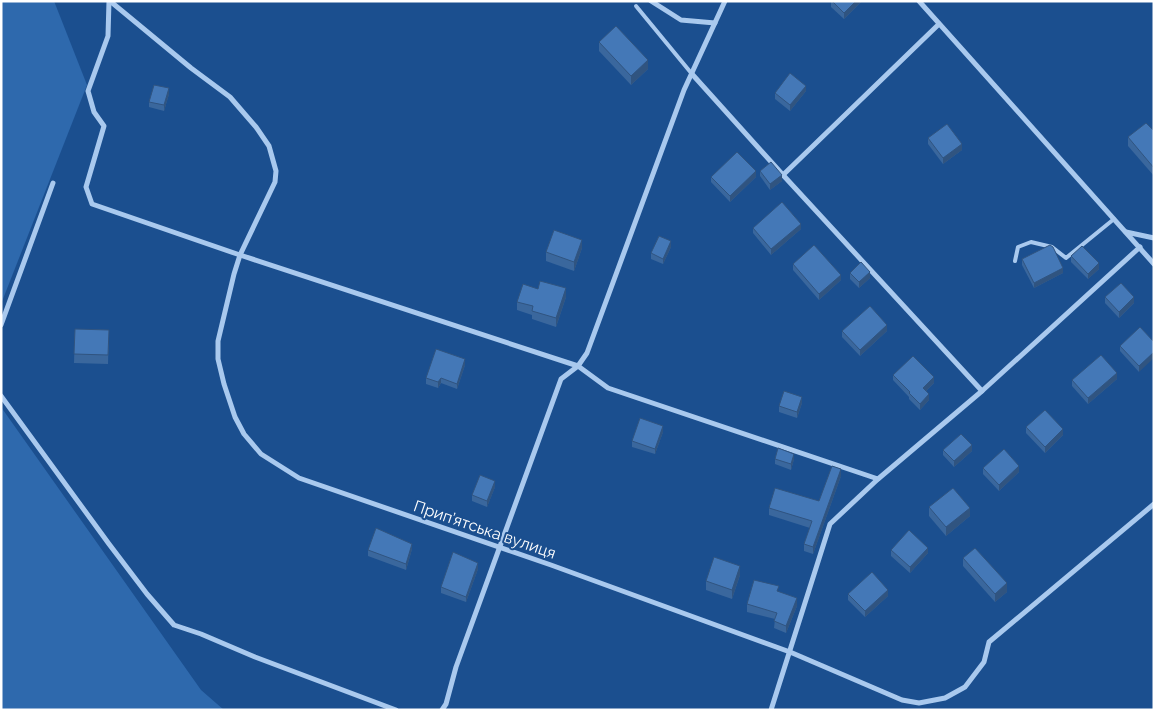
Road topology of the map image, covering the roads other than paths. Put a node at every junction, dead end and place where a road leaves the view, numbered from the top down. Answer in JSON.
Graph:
{"nodes":[{"id":1,"x":110,"y":1,"type":"edge"},
{"id":2,"x":650,"y":1,"type":"edge"},
{"id":3,"x":724,"y":1,"type":"edge"},
{"id":4,"x":919,"y":1,"type":"edge"},
{"id":5,"x":636,"y":6,"type":"dead end"},
{"id":6,"x":715,"y":23,"type":"junction"},
{"id":7,"x":939,"y":24,"type":"junction"},
{"id":8,"x":692,"y":74,"type":"junction"},
{"id":9,"x":783,"y":175,"type":"junction"},
{"id":10,"x":54,"y":183,"type":"dead end"},
{"id":11,"x":1114,"y":219,"type":"junction"},
{"id":12,"x":1126,"y":232,"type":"junction"},
{"id":13,"x":1154,"y":238,"type":"edge"},
{"id":14,"x":1140,"y":247,"type":"junction"},
{"id":15,"x":240,"y":254,"type":"junction"},
{"id":16,"x":1015,"y":261,"type":"dead end"},
{"id":17,"x":1154,"y":264,"type":"edge"},
{"id":18,"x":1,"y":325,"type":"edge"},
{"id":19,"x":578,"y":366,"type":"junction"},
{"id":20,"x":982,"y":391,"type":"junction"},
{"id":21,"x":1,"y":396,"type":"edge"},
{"id":22,"x":878,"y":479,"type":"junction"},
{"id":23,"x":1154,"y":504,"type":"edge"},
{"id":24,"x":500,"y":546,"type":"junction"},
{"id":25,"x":790,"y":652,"type":"junction"},
{"id":26,"x":396,"y":710,"type":"edge"},
{"id":27,"x":442,"y":710,"type":"edge"},
{"id":28,"x":771,"y":710,"type":"edge"}],
"edges":[{"from":1,"to":15,"type":"street","name":"Прип’ятська вулиця"},
{"from":1,"to":15,"type":"street"},
{"from":2,"to":6,"type":"street"},
{"from":3,"to":6,"type":"street"},
{"from":4,"to":7,"type":"street"},
{"from":5,"to":8,"type":"lane"},
{"from":6,"to":8,"type":"street"},
{"from":7,"to":9,"type":"street"},
{"from":7,"to":11,"type":"street"},
{"from":8,"to":9,"type":"street"},
{"from":8,"to":19,"type":"street"},
{"from":9,"to":20,"type":"street"},
{"from":10,"to":18,"type":"street"},
{"from":11,"to":12,"type":"street"},
{"from":11,"to":16,"type":"lane"},
{"from":12,"to":13,"type":"street"},
{"from":12,"to":14,"type":"street"},
{"from":14,"to":17,"type":"street"},
{"from":14,"to":20,"type":"street"},
{"from":15,"to":19,"type":"street"},
{"from":15,"to":24,"type":"street","name":"Прип’ятська вулиця"},
{"from":19,"to":22,"type":"street"},
{"from":19,"to":24,"type":"street"},
{"from":20,"to":22,"type":"street"},
{"from":21,"to":26,"type":"street"},
{"from":22,"to":25,"type":"street"},
{"from":23,"to":25,"type":"street","name":"Прип’ятська вулиця"},
{"from":24,"to":25,"type":"street","name":"Прип’ятська вулиця"},
{"from":24,"to":27,"type":"street"},
{"from":25,"to":28,"type":"street"}]}
